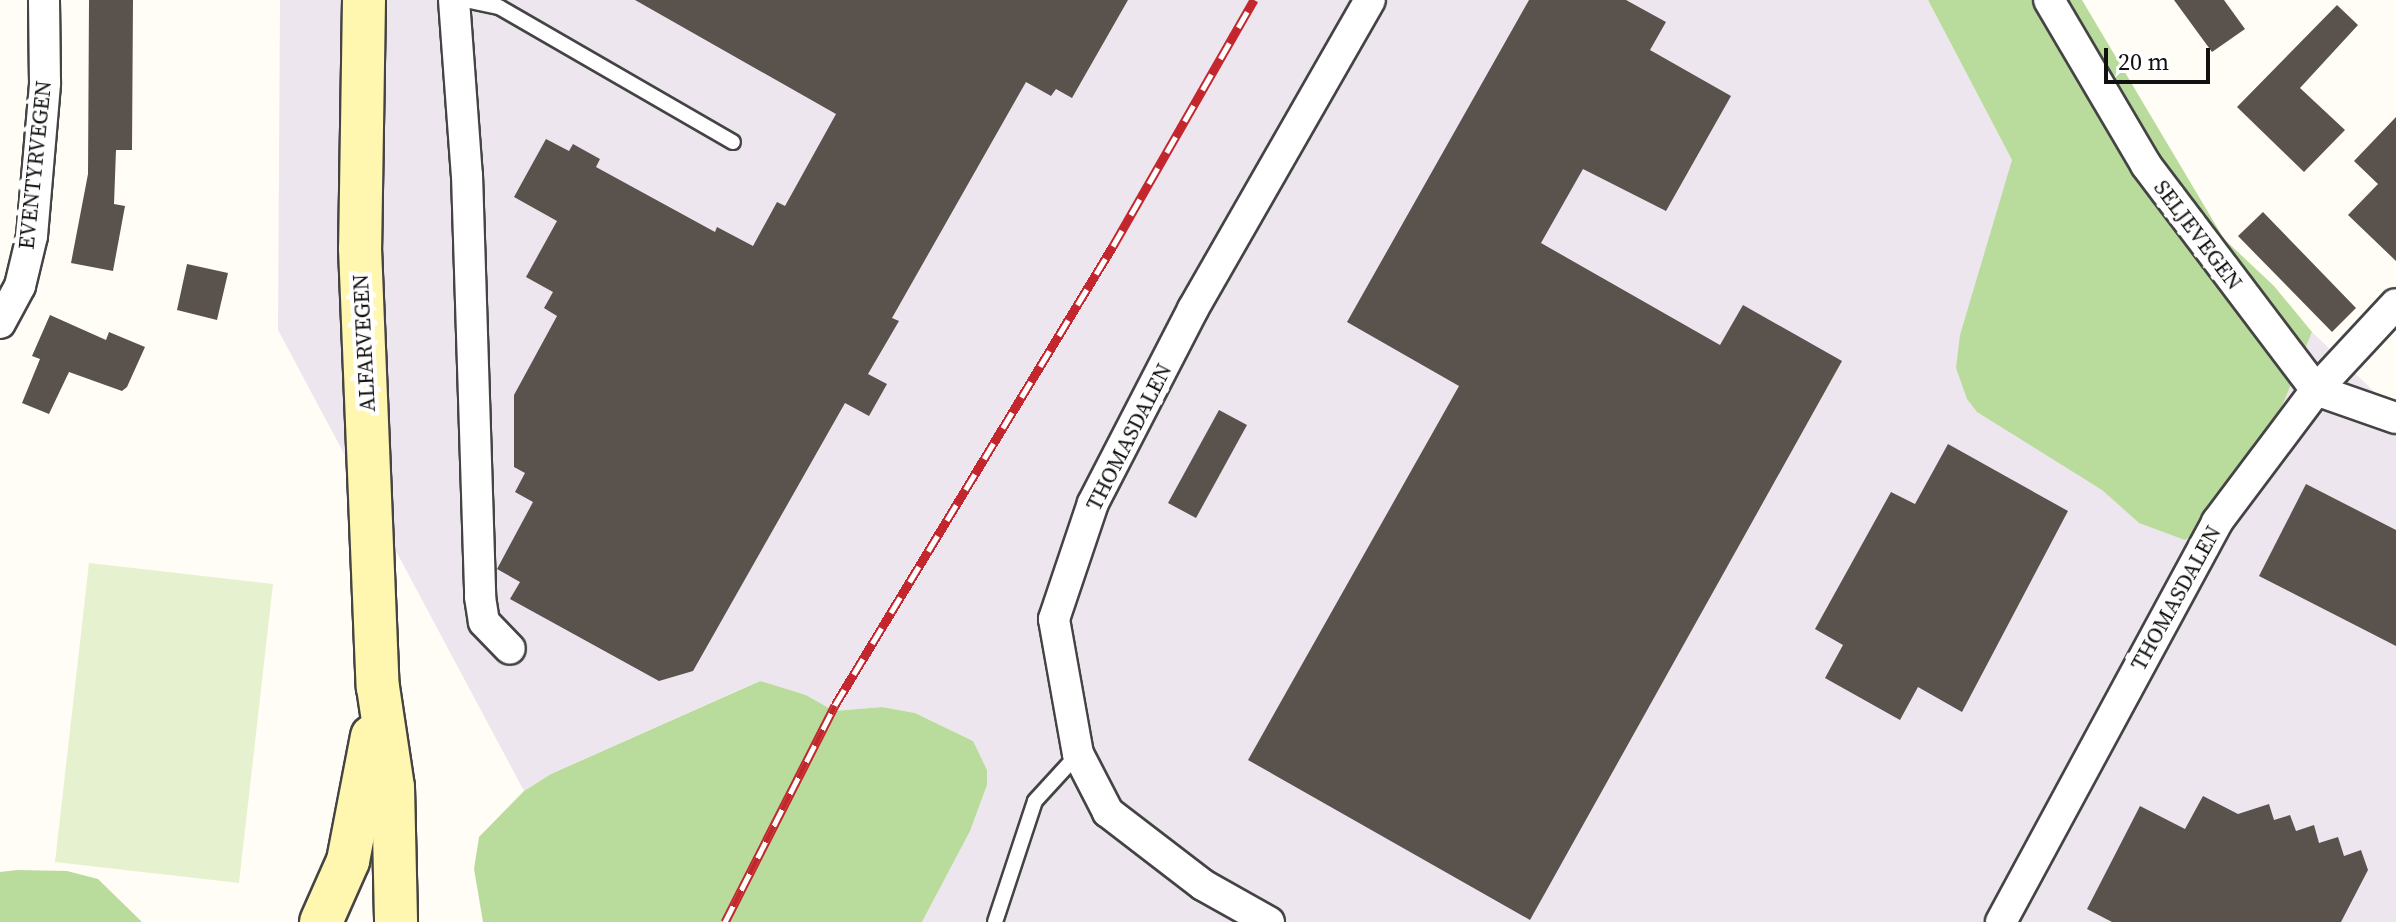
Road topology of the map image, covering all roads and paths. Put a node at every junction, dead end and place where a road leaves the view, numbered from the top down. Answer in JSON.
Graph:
{"nodes":[{"id":1,"x":44,"y":0,"type":"edge"},
{"id":2,"x":364,"y":0,"type":"edge"},
{"id":3,"x":454,"y":0,"type":"edge"},
{"id":4,"x":465,"y":0,"type":"edge"},
{"id":5,"x":1370,"y":0,"type":"edge"},
{"id":6,"x":2049,"y":0,"type":"edge"},
{"id":7,"x":733,"y":142,"type":"dead end"},
{"id":8,"x":2396,"y":304,"type":"edge"},
{"id":9,"x":0,"y":323,"type":"edge"},
{"id":10,"x":2316,"y":390,"type":"junction"},
{"id":11,"x":2396,"y":418,"type":"edge"},
{"id":12,"x":510,"y":649,"type":"dead end"},
{"id":13,"x":378,"y":687,"type":"junction"},
{"id":14,"x":1078,"y":754,"type":"junction"},
{"id":15,"x":321,"y":922,"type":"edge"},
{"id":16,"x":396,"y":922,"type":"edge"},
{"id":17,"x":995,"y":922,"type":"edge"},
{"id":18,"x":1269,"y":922,"type":"edge"},
{"id":19,"x":2001,"y":922,"type":"edge"}],
"edges":[{"from":1,"to":9,"type":"street","name":"EVENTYRVEGEN"},
{"from":2,"to":13,"type":"main road","name":"ALFARVEGEN"},
{"from":3,"to":12,"type":"street"},
{"from":4,"to":7,"type":"lane"},
{"from":5,"to":14,"type":"street","name":"THOMASDALEN"},
{"from":6,"to":10,"type":"street","name":"SELJEVEGEN"},
{"from":8,"to":10,"type":"street","name":"THOMASDALEN"},
{"from":10,"to":11,"type":"street"},
{"from":10,"to":19,"type":"street","name":"THOMASDALEN"},
{"from":13,"to":15,"type":"main road","name":"ALFARVEGEN"},
{"from":13,"to":16,"type":"main road","name":"ALFARVEGEN"},
{"from":14,"to":17,"type":"lane"},
{"from":14,"to":18,"type":"street","name":"THOMASDALEN"}]}
